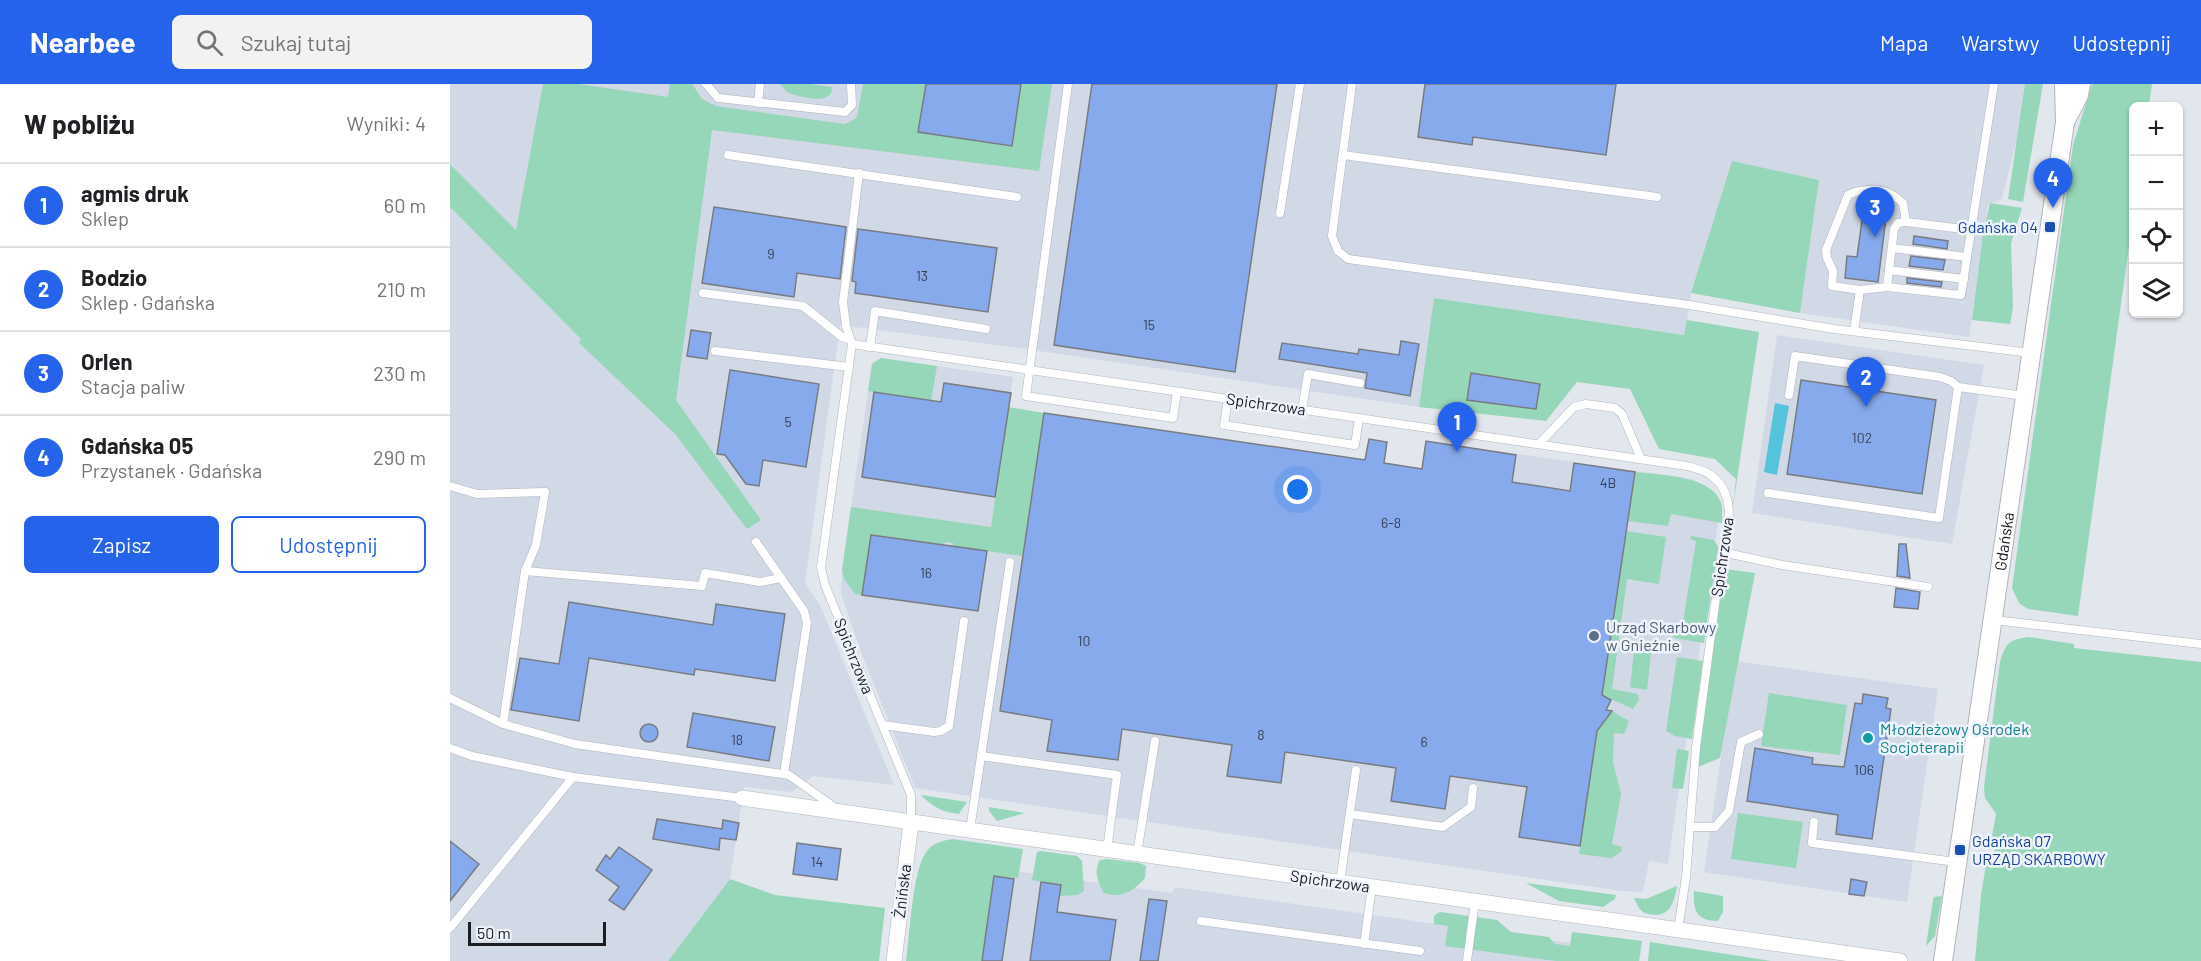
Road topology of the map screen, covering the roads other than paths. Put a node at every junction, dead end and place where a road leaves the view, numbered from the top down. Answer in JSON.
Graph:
{"nodes":[{"id":1,"x":706,"y":84,"type":"edge"},
{"id":2,"x":760,"y":84,"type":"edge"},
{"id":3,"x":851,"y":84,"type":"edge"},
{"id":4,"x":1068,"y":84,"type":"edge"},
{"id":5,"x":1300,"y":84,"type":"edge"},
{"id":6,"x":1352,"y":84,"type":"edge"},
{"id":7,"x":1994,"y":84,"type":"edge"},
{"id":8,"x":2064,"y":84,"type":"edge"},
{"id":9,"x":2081,"y":84,"type":"edge"},
{"id":10,"x":758,"y":103,"type":"junction"},
{"id":11,"x":2065,"y":122,"type":"junction"},
{"id":12,"x":728,"y":155,"type":"dead end"},
{"id":13,"x":1343,"y":155,"type":"junction"},
{"id":14,"x":859,"y":173,"type":"junction"},
{"id":15,"x":1017,"y":197,"type":"dead end"},
{"id":16,"x":1658,"y":197,"type":"dead end"},
{"id":17,"x":1280,"y":213,"type":"dead end"},
{"id":18,"x":1906,"y":222,"type":"junction"},
{"id":19,"x":1971,"y":230,"type":"junction"},
{"id":20,"x":1892,"y":248,"type":"junction"},
{"id":21,"x":1967,"y":257,"type":"junction"},
{"id":22,"x":1889,"y":270,"type":"junction"},
{"id":23,"x":1964,"y":279,"type":"junction"},
{"id":24,"x":1887,"y":287,"type":"junction"},
{"id":25,"x":1860,"y":290,"type":"junction"},
{"id":26,"x":703,"y":293,"type":"dead end"},
{"id":27,"x":986,"y":328,"type":"dead end"},
{"id":28,"x":1854,"y":331,"type":"junction"},
{"id":29,"x":851,"y":342,"type":"junction"},
{"id":30,"x":870,"y":347,"type":"junction"},
{"id":31,"x":715,"y":351,"type":"dead end"},
{"id":32,"x":2032,"y":353,"type":"junction"},
{"id":33,"x":849,"y":367,"type":"junction"},
{"id":34,"x":1029,"y":370,"type":"junction"},
{"id":35,"x":1360,"y":383,"type":"dead end"},
{"id":36,"x":1958,"y":387,"type":"junction"},
{"id":37,"x":1177,"y":392,"type":"junction"},
{"id":38,"x":1789,"y":395,"type":"dead end"},
{"id":39,"x":2026,"y":396,"type":"junction"},
{"id":40,"x":1228,"y":399,"type":"junction"},
{"id":41,"x":1302,"y":410,"type":"junction"},
{"id":42,"x":1359,"y":418,"type":"junction"},
{"id":43,"x":1539,"y":444,"type":"junction"},
{"id":44,"x":1641,"y":459,"type":"junction"},
{"id":45,"x":450,"y":486,"type":"edge"},
{"id":46,"x":1768,"y":493,"type":"dead end"},
{"id":47,"x":756,"y":542,"type":"dead end"},
{"id":48,"x":1722,"y":552,"type":"junction"},
{"id":49,"x":1010,"y":562,"type":"dead end"},
{"id":50,"x":525,"y":571,"type":"junction"},
{"id":51,"x":781,"y":578,"type":"junction"},
{"id":52,"x":1928,"y":587,"type":"dead end"},
{"id":53,"x":1994,"y":620,"type":"junction"},
{"id":54,"x":964,"y":621,"type":"dead end"},
{"id":55,"x":2201,"y":644,"type":"edge"},
{"id":56,"x":450,"y":698,"type":"edge"},
{"id":57,"x":450,"y":705,"type":"edge"},
{"id":58,"x":464,"y":706,"type":"junction"},
{"id":59,"x":503,"y":723,"type":"junction"},
{"id":60,"x":883,"y":725,"type":"junction"},
{"id":61,"x":1759,"y":734,"type":"dead end"},
{"id":62,"x":1155,"y":741,"type":"dead end"},
{"id":63,"x":450,"y":748,"type":"edge"},
{"id":64,"x":981,"y":756,"type":"junction"},
{"id":65,"x":1356,"y":771,"type":"dead end"},
{"id":66,"x":784,"y":774,"type":"junction"},
{"id":67,"x":573,"y":777,"type":"junction"},
{"id":68,"x":1473,"y":788,"type":"dead end"},
{"id":69,"x":742,"y":798,"type":"joint"},
{"id":70,"x":840,"y":812,"type":"junction"},
{"id":71,"x":1350,"y":814,"type":"junction"},
{"id":72,"x":911,"y":822,"type":"junction"},
{"id":73,"x":1814,"y":822,"type":"dead end"},
{"id":74,"x":1690,"y":827,"type":"junction"},
{"id":75,"x":970,"y":830,"type":"junction"},
{"id":76,"x":1107,"y":850,"type":"junction"},
{"id":77,"x":1137,"y":854,"type":"junction"},
{"id":78,"x":1958,"y":863,"type":"junction"},
{"id":79,"x":1340,"y":882,"type":"junction"},
{"id":80,"x":1372,"y":887,"type":"junction"},
{"id":81,"x":1475,"y":901,"type":"junction"},
{"id":82,"x":1201,"y":921,"type":"dead end"},
{"id":83,"x":450,"y":928,"type":"edge"},
{"id":84,"x":1678,"y":930,"type":"junction"},
{"id":85,"x":1364,"y":944,"type":"junction"},
{"id":86,"x":1420,"y":951,"type":"dead end"},
{"id":87,"x":894,"y":961,"type":"edge"},
{"id":88,"x":1467,"y":961,"type":"edge"},
{"id":89,"x":1900,"y":961,"type":"edge"},
{"id":90,"x":1943,"y":961,"type":"edge"}],
"edges":[{"from":1,"to":10,"type":"lane"},
{"from":2,"to":10,"type":"lane"},
{"from":3,"to":10,"type":"lane"},
{"from":4,"to":34,"type":"lane"},
{"from":5,"to":17,"type":"lane"},
{"from":6,"to":13,"type":"lane"},
{"from":7,"to":19,"type":"lane"},
{"from":8,"to":11,"type":"street","name":"Gdańska"},
{"from":9,"to":11,"type":"street","name":"Gdańska"},
{"from":11,"to":32,"type":"street","name":"Gdańska"},
{"from":12,"to":14,"type":"lane"},
{"from":13,"to":16,"type":"lane"},
{"from":13,"to":28,"type":"lane"},
{"from":14,"to":15,"type":"lane"},
{"from":14,"to":29,"type":"lane"},
{"from":18,"to":19,"type":"lane"},
{"from":18,"to":20,"type":"lane"},
{"from":18,"to":25,"type":"lane"},
{"from":19,"to":21,"type":"lane"},
{"from":20,"to":21,"type":"lane"},
{"from":20,"to":22,"type":"lane"},
{"from":21,"to":23,"type":"lane"},
{"from":22,"to":23,"type":"lane"},
{"from":22,"to":24,"type":"lane"},
{"from":23,"to":24,"type":"lane"},
{"from":24,"to":25,"type":"lane"},
{"from":25,"to":28,"type":"lane"},
{"from":26,"to":29,"type":"lane"},
{"from":27,"to":30,"type":"lane"},
{"from":28,"to":32,"type":"lane"},
{"from":29,"to":30,"type":"lane","name":"Spichrzowa"},
{"from":29,"to":33,"type":"lane","name":"Spichrzowa"},
{"from":30,"to":34,"type":"lane","name":"Spichrzowa"},
{"from":31,"to":33,"type":"lane"},
{"from":32,"to":39,"type":"street","name":"Gdańska"},
{"from":33,"to":60,"type":"lane","name":"Spichrzowa"},
{"from":34,"to":37,"type":"lane","name":"Spichrzowa"},
{"from":34,"to":37,"type":"lane"},
{"from":35,"to":41,"type":"lane"},
{"from":36,"to":38,"type":"lane"},
{"from":36,"to":39,"type":"lane"},
{"from":36,"to":46,"type":"lane"},
{"from":37,"to":40,"type":"lane","name":"Spichrzowa"},
{"from":39,"to":53,"type":"street","name":"Gdańska"},
{"from":40,"to":41,"type":"lane","name":"Spichrzowa"},
{"from":40,"to":42,"type":"lane"},
{"from":41,"to":42,"type":"lane","name":"Spichrzowa"},
{"from":42,"to":43,"type":"lane","name":"Spichrzowa"},
{"from":43,"to":44,"type":"lane","name":"Spichrzowa"},
{"from":43,"to":44,"type":"lane"},
{"from":44,"to":48,"type":"lane","name":"Spichrzowa"},
{"from":45,"to":50,"type":"lane"},
{"from":47,"to":51,"type":"lane"},
{"from":48,"to":52,"type":"lane"},
{"from":48,"to":74,"type":"lane","name":"Spichrzowa"},
{"from":49,"to":64,"type":"lane"},
{"from":50,"to":51,"type":"lane"},
{"from":50,"to":59,"type":"lane"},
{"from":51,"to":66,"type":"lane"},
{"from":53,"to":55,"type":"lane"},
{"from":53,"to":78,"type":"street","name":"Gdańska"},
{"from":54,"to":60,"type":"lane"},
{"from":56,"to":58,"type":"lane"},
{"from":57,"to":58,"type":"lane"},
{"from":58,"to":59,"type":"lane"},
{"from":59,"to":66,"type":"lane"},
{"from":60,"to":72,"type":"lane","name":"Spichrzowa"},
{"from":61,"to":74,"type":"lane"},
{"from":62,"to":77,"type":"lane"},
{"from":63,"to":67,"type":"lane"},
{"from":64,"to":75,"type":"lane"},
{"from":64,"to":76,"type":"lane"},
{"from":65,"to":71,"type":"lane"},
{"from":66,"to":70,"type":"lane"},
{"from":67,"to":69,"type":"lane"},
{"from":67,"to":83,"type":"lane"},
{"from":68,"to":71,"type":"lane"},
{"from":69,"to":70,"type":"street","name":"Spichrzowa"},
{"from":70,"to":72,"type":"street","name":"Spichrzowa"},
{"from":71,"to":79,"type":"lane"},
{"from":72,"to":75,"type":"street","name":"Spichrzowa"},
{"from":72,"to":87,"type":"street","name":"Żnińska"},
{"from":73,"to":78,"type":"lane"},
{"from":74,"to":84,"type":"lane","name":"Spichrzowa"},
{"from":75,"to":76,"type":"street","name":"Spichrzowa"},
{"from":76,"to":77,"type":"street","name":"Spichrzowa"},
{"from":77,"to":79,"type":"street","name":"Spichrzowa"},
{"from":78,"to":90,"type":"street","name":"Gdańska"},
{"from":79,"to":80,"type":"street","name":"Spichrzowa"},
{"from":80,"to":81,"type":"street","name":"Spichrzowa"},
{"from":80,"to":85,"type":"lane"},
{"from":81,"to":84,"type":"street","name":"Spichrzowa"},
{"from":81,"to":88,"type":"lane"},
{"from":82,"to":85,"type":"lane"},
{"from":84,"to":89,"type":"street","name":"Spichrzowa"},
{"from":85,"to":86,"type":"lane"}]}
